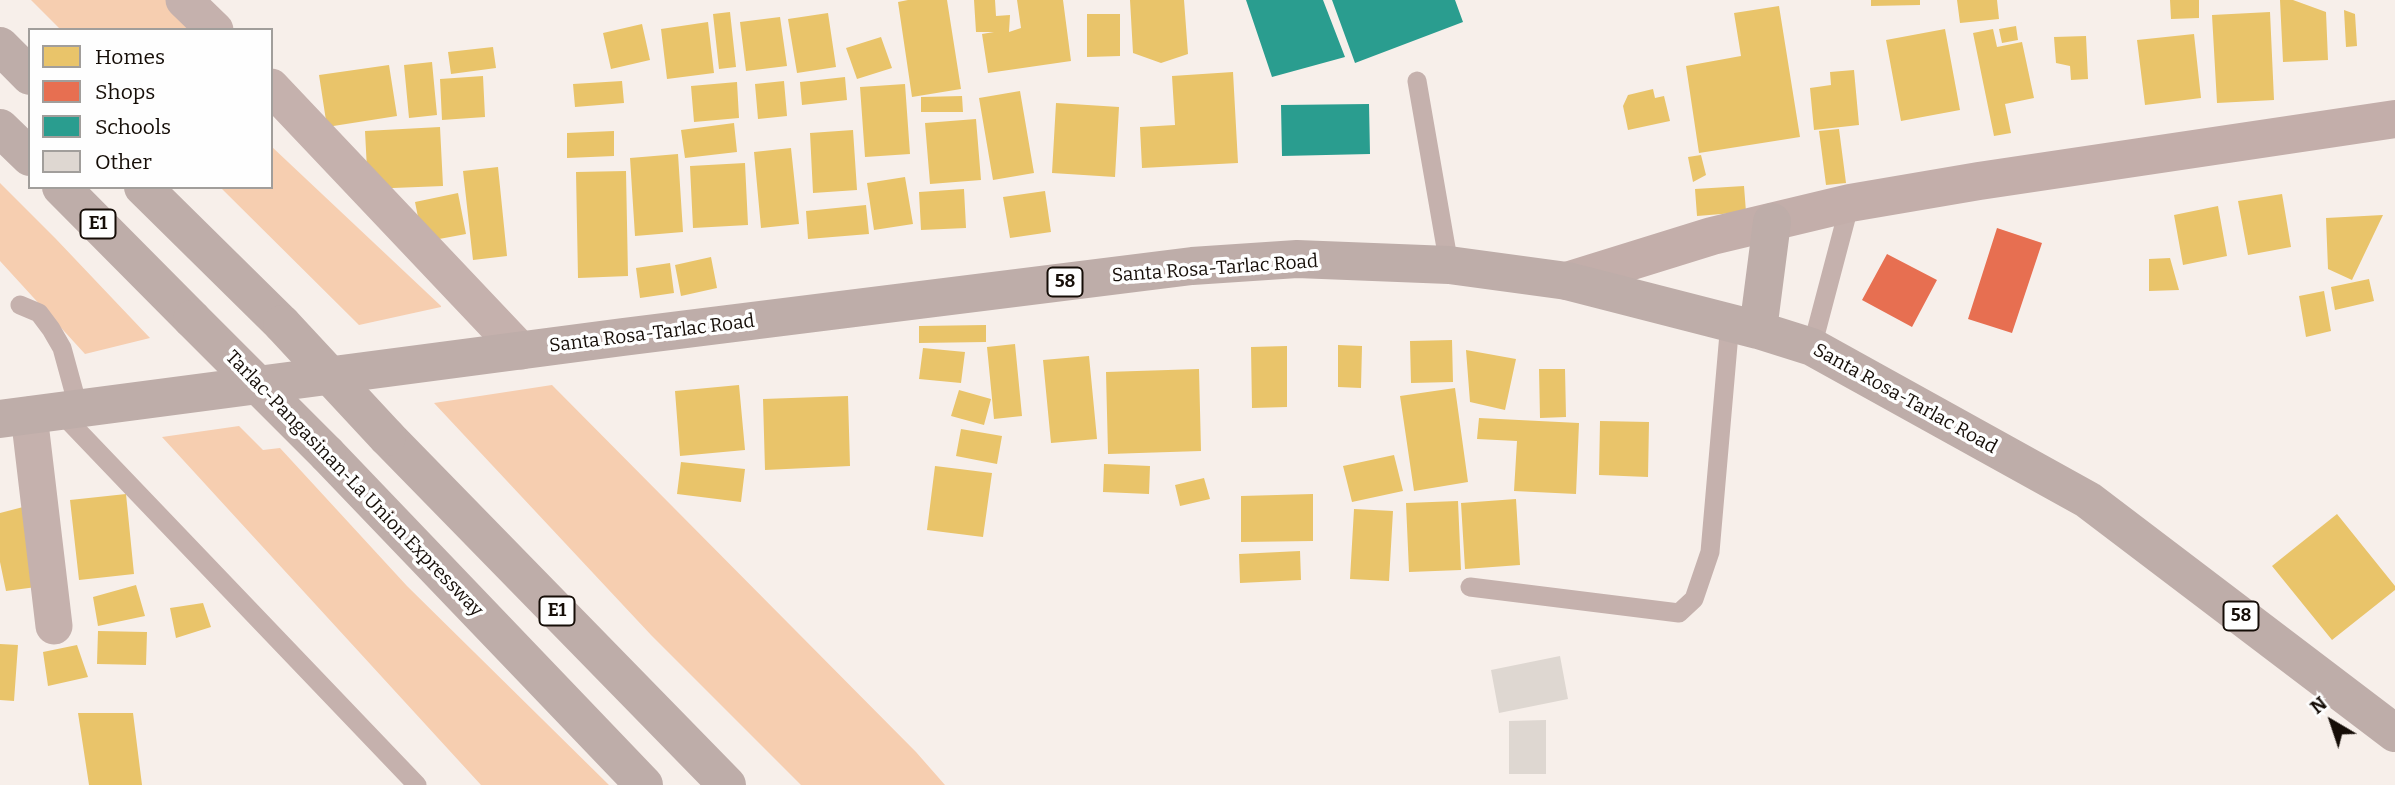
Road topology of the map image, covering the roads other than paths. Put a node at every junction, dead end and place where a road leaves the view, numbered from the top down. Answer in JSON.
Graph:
{"nodes":[{"id":1,"x":184,"y":0,"type":"edge"},
{"id":2,"x":213,"y":28,"type":"edge"},
{"id":3,"x":0,"y":46,"type":"edge"},
{"id":4,"x":28,"y":74,"type":"edge"},
{"id":5,"x":1417,"y":81,"type":"dead end"},
{"id":6,"x":273,"y":89,"type":"edge"},
{"id":7,"x":2395,"y":119,"type":"edge"},
{"id":8,"x":0,"y":128,"type":"edge"},
{"id":9,"x":28,"y":155,"type":"edge"},
{"id":10,"x":63,"y":189,"type":"edge"},
{"id":11,"x":145,"y":189,"type":"edge"},
{"id":12,"x":1850,"y":203,"type":"junction"},
{"id":13,"x":1772,"y":222,"type":"junction"},
{"id":14,"x":1449,"y":265,"type":"junction"},
{"id":15,"x":1567,"y":281,"type":"junction"},
{"id":16,"x":20,"y":305,"type":"dead end"},
{"id":17,"x":1744,"y":326,"type":"junction"},
{"id":18,"x":1812,"y":347,"type":"junction"},
{"id":19,"x":521,"y":351,"type":"junction"},
{"id":20,"x":42,"y":414,"type":"edge"},
{"id":21,"x":1470,"y":587,"type":"dead end"},
{"id":22,"x":54,"y":626,"type":"dead end"},
{"id":23,"x":2395,"y":733,"type":"edge"},
{"id":24,"x":417,"y":785,"type":"edge"},
{"id":25,"x":644,"y":785,"type":"edge"},
{"id":26,"x":727,"y":785,"type":"edge"}],
"edges":[{"from":1,"to":2,"type":"street"},
{"from":3,"to":4,"type":"highway"},
{"from":5,"to":14,"type":"lane"},
{"from":6,"to":19,"type":"street"},
{"from":7,"to":12,"type":"street"},
{"from":8,"to":9,"type":"highway"},
{"from":10,"to":25,"type":"highway","name":"Tarlac-Pangasinan-La Union Expressway","number":"E1","bridge":true},
{"from":11,"to":26,"type":"highway","number":"E1","bridge":true},
{"from":12,"to":13,"type":"street"},
{"from":12,"to":18,"type":"lane"},
{"from":13,"to":15,"type":"street"},
{"from":13,"to":17,"type":"highway"},
{"from":14,"to":15,"type":"highway","name":"Santa Rosa-Tarlac Road","number":"58"},
{"from":14,"to":19,"type":"highway","name":"Santa Rosa-Tarlac Road","number":"58"},
{"from":15,"to":17,"type":"highway","name":"Santa Rosa-Tarlac Road","number":"58"},
{"from":16,"to":20,"type":"lane"},
{"from":17,"to":18,"type":"highway","name":"Santa Rosa-Tarlac Road","number":"58"},
{"from":17,"to":21,"type":"lane"},
{"from":18,"to":23,"type":"highway","name":"Santa Rosa-Tarlac Road","number":"58"},
{"from":19,"to":20,"type":"highway","name":"Santa Rosa-Tarlac Road","number":"58"},
{"from":20,"to":22,"type":"street"},
{"from":20,"to":24,"type":"lane"}]}
